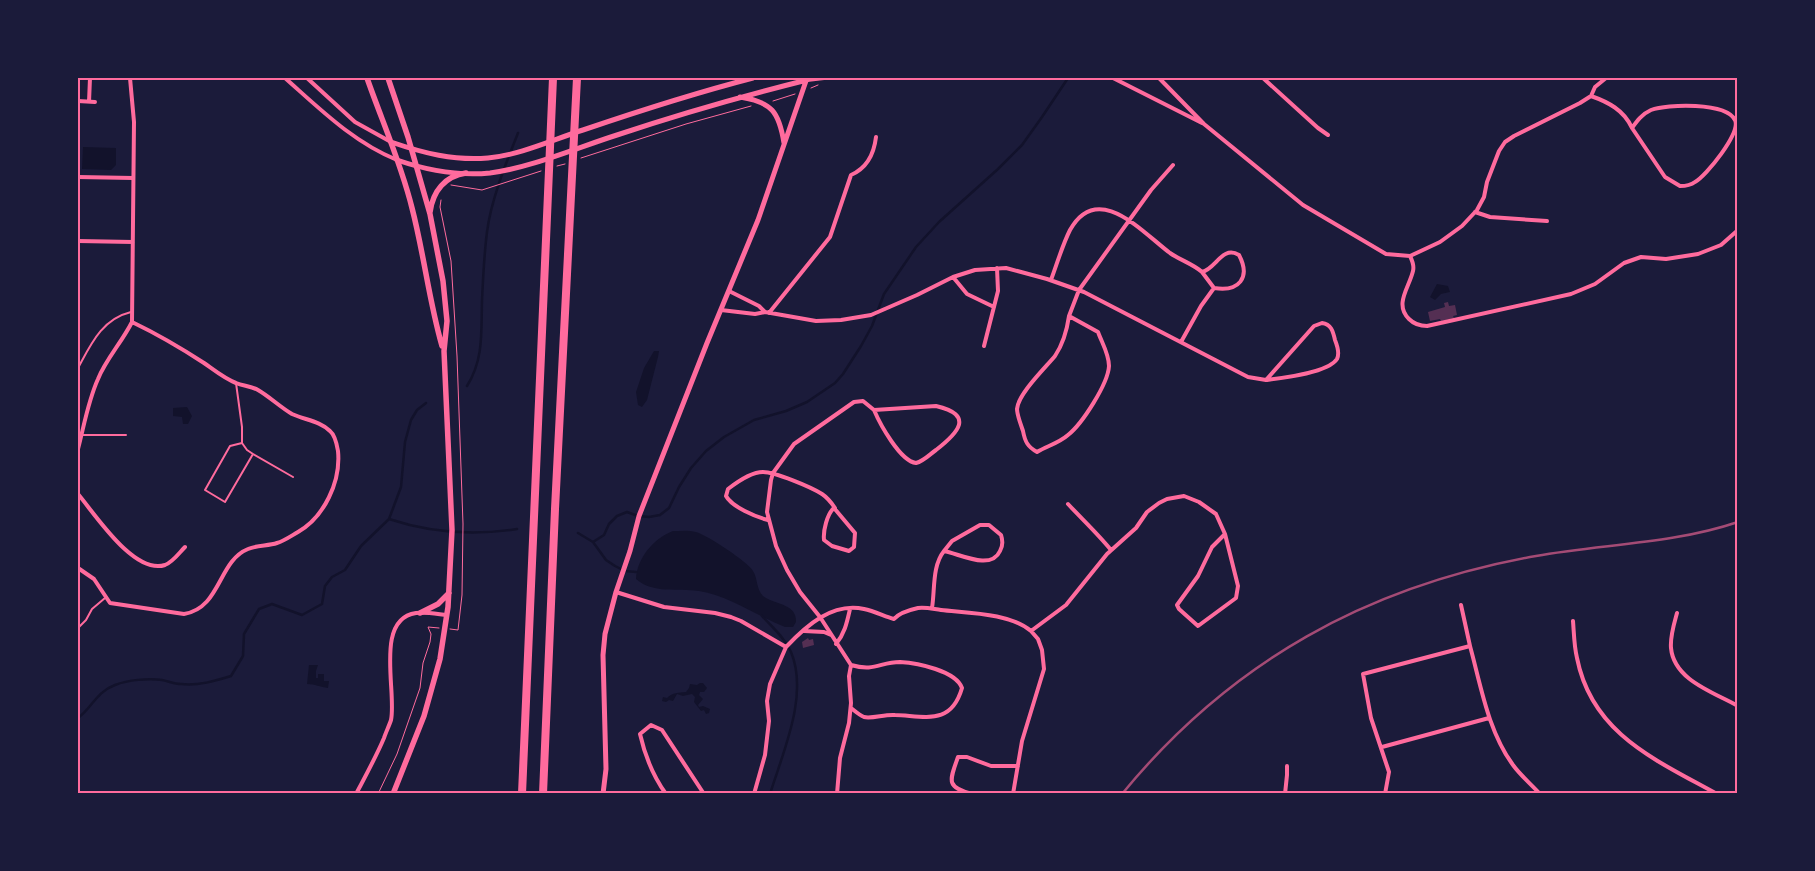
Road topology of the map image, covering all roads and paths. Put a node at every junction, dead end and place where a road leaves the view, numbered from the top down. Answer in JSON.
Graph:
{"nodes":[{"id":1,"x":90,"y":78,"type":"edge"},
{"id":2,"x":130,"y":78,"type":"edge"},
{"id":3,"x":286,"y":78,"type":"edge"},
{"id":4,"x":307,"y":78,"type":"edge"},
{"id":5,"x":367,"y":78,"type":"edge"},
{"id":6,"x":388,"y":78,"type":"edge"},
{"id":7,"x":554,"y":78,"type":"edge"},
{"id":8,"x":577,"y":78,"type":"edge"},
{"id":9,"x":753,"y":78,"type":"edge"},
{"id":10,"x":824,"y":78,"type":"edge"},
{"id":11,"x":1113,"y":78,"type":"edge"},
{"id":12,"x":1159,"y":78,"type":"edge"},
{"id":13,"x":1263,"y":78,"type":"edge"},
{"id":14,"x":1606,"y":78,"type":"edge"},
{"id":15,"x":807,"y":79,"type":"edge"},
{"id":16,"x":823,"y":83,"type":"dead end"},
{"id":17,"x":803,"y":91,"type":"junction"},
{"id":18,"x":1590,"y":96,"type":"junction"},
{"id":19,"x":737,"y":97,"type":"junction"},
{"id":20,"x":78,"y":101,"type":"edge"},
{"id":21,"x":89,"y":102,"type":"junction"},
{"id":22,"x":95,"y":102,"type":"dead end"},
{"id":23,"x":753,"y":106,"type":"dead end"},
{"id":24,"x":769,"y":106,"type":"junction"},
{"id":25,"x":1204,"y":124,"type":"junction"},
{"id":26,"x":1632,"y":128,"type":"junction"},
{"id":27,"x":1328,"y":135,"type":"dead end"},
{"id":28,"x":876,"y":137,"type":"dead end"},
{"id":29,"x":391,"y":142,"type":"junction"},
{"id":30,"x":784,"y":144,"type":"junction"},
{"id":31,"x":411,"y":149,"type":"junction"},
{"id":32,"x":582,"y":158,"type":"dead end"},
{"id":33,"x":397,"y":160,"type":"junction"},
{"id":34,"x":564,"y":164,"type":"dead end"},
{"id":35,"x":1173,"y":165,"type":"dead end"},
{"id":36,"x":416,"y":166,"type":"junction"},
{"id":37,"x":554,"y":167,"type":"dead end"},
{"id":38,"x":545,"y":170,"type":"dead end"},
{"id":39,"x":466,"y":173,"type":"junction"},
{"id":40,"x":78,"y":177,"type":"edge"},
{"id":41,"x":133,"y":178,"type":"junction"},
{"id":42,"x":450,"y":185,"type":"dead end"},
{"id":43,"x":441,"y":199,"type":"dead end"},
{"id":44,"x":1475,"y":212,"type":"junction"},
{"id":45,"x":430,"y":214,"type":"junction"},
{"id":46,"x":1129,"y":220,"type":"junction"},
{"id":47,"x":1547,"y":221,"type":"dead end"},
{"id":48,"x":1738,"y":230,"type":"edge"},
{"id":49,"x":78,"y":241,"type":"edge"},
{"id":50,"x":133,"y":242,"type":"junction"},
{"id":51,"x":1410,"y":256,"type":"junction"},
{"id":52,"x":997,"y":268,"type":"junction"},
{"id":53,"x":1202,"y":272,"type":"junction"},
{"id":54,"x":953,"y":277,"type":"junction"},
{"id":55,"x":1051,"y":280,"type":"junction"},
{"id":56,"x":1214,"y":288,"type":"junction"},
{"id":57,"x":729,"y":290,"type":"junction"},
{"id":58,"x":1080,"y":290,"type":"junction"},
{"id":59,"x":994,"y":307,"type":"junction"},
{"id":60,"x":721,"y":310,"type":"junction"},
{"id":61,"x":131,"y":312,"type":"junction"},
{"id":62,"x":767,"y":312,"type":"junction"},
{"id":63,"x":1069,"y":316,"type":"junction"},
{"id":64,"x":132,"y":322,"type":"junction"},
{"id":65,"x":1181,"y":342,"type":"junction"},
{"id":66,"x":984,"y":346,"type":"dead end"},
{"id":67,"x":444,"y":351,"type":"junction"},
{"id":68,"x":78,"y":368,"type":"edge"},
{"id":69,"x":1266,"y":380,"type":"junction"},
{"id":70,"x":236,"y":383,"type":"junction"},
{"id":71,"x":874,"y":410,"type":"junction"},
{"id":72,"x":82,"y":435,"type":"junction"},
{"id":73,"x":126,"y":435,"type":"dead end"},
{"id":74,"x":242,"y":443,"type":"junction"},
{"id":75,"x":78,"y":449,"type":"edge"},
{"id":76,"x":252,"y":454,"type":"junction"},
{"id":77,"x":774,"y":473,"type":"junction"},
{"id":78,"x":293,"y":477,"type":"dead end"},
{"id":79,"x":78,"y":494,"type":"edge"},
{"id":80,"x":1068,"y":504,"type":"dead end"},
{"id":81,"x":835,"y":508,"type":"junction"},
{"id":82,"x":768,"y":520,"type":"junction"},
{"id":83,"x":1225,"y":534,"type":"junction"},
{"id":84,"x":185,"y":547,"type":"dead end"},
{"id":85,"x":1111,"y":550,"type":"junction"},
{"id":86,"x":944,"y":551,"type":"junction"},
{"id":87,"x":78,"y":568,"type":"edge"},
{"id":88,"x":616,"y":592,"type":"junction"},
{"id":89,"x":449,"y":593,"type":"junction"},
{"id":90,"x":105,"y":598,"type":"junction"},
{"id":91,"x":1461,"y":605,"type":"dead end"},
{"id":92,"x":932,"y":608,"type":"junction"},
{"id":93,"x":850,"y":609,"type":"junction"},
{"id":94,"x":420,"y":613,"type":"junction"},
{"id":95,"x":1677,"y":614,"type":"dead end"},
{"id":96,"x":447,"y":615,"type":"junction"},
{"id":97,"x":820,"y":617,"type":"junction"},
{"id":98,"x":1573,"y":620,"type":"dead end"},
{"id":99,"x":428,"y":627,"type":"dead end"},
{"id":100,"x":78,"y":628,"type":"edge"},
{"id":101,"x":458,"y":630,"type":"dead end"},
{"id":102,"x":1031,"y":630,"type":"junction"},
{"id":103,"x":802,"y":631,"type":"junction"},
{"id":104,"x":831,"y":634,"type":"junction"},
{"id":105,"x":836,"y":644,"type":"junction"},
{"id":106,"x":1470,"y":646,"type":"junction"},
{"id":107,"x":786,"y":647,"type":"junction"},
{"id":108,"x":851,"y":664,"type":"junction"},
{"id":109,"x":1738,"y":706,"type":"edge"},
{"id":110,"x":851,"y":708,"type":"junction"},
{"id":111,"x":1489,"y":718,"type":"junction"},
{"id":112,"x":1382,"y":746,"type":"junction"},
{"id":113,"x":1018,"y":766,"type":"junction"},
{"id":114,"x":1287,"y":766,"type":"dead end"},
{"id":115,"x":356,"y":794,"type":"edge"},
{"id":116,"x":378,"y":794,"type":"edge"},
{"id":117,"x":393,"y":794,"type":"edge"},
{"id":118,"x":522,"y":794,"type":"edge"},
{"id":119,"x":543,"y":794,"type":"edge"},
{"id":120,"x":603,"y":794,"type":"edge"},
{"id":121,"x":666,"y":794,"type":"edge"},
{"id":122,"x":704,"y":794,"type":"edge"},
{"id":123,"x":754,"y":794,"type":"edge"},
{"id":124,"x":837,"y":794,"type":"edge"},
{"id":125,"x":972,"y":794,"type":"edge"},
{"id":126,"x":1013,"y":794,"type":"edge"},
{"id":127,"x":1285,"y":794,"type":"edge"},
{"id":128,"x":1385,"y":794,"type":"edge"},
{"id":129,"x":1540,"y":794,"type":"edge"},
{"id":130,"x":1716,"y":794,"type":"edge"}],
"edges":[{"from":1,"to":21,"type":"street"},
{"from":2,"to":41,"type":"street"},
{"from":3,"to":33,"type":"street"},
{"from":4,"to":29,"type":"street"},
{"from":5,"to":29,"type":"main road"},
{"from":6,"to":31,"type":"main road"},
{"from":7,"to":118,"type":"highway"},
{"from":8,"to":119,"type":"highway"},
{"from":9,"to":31,"type":"street"},
{"from":10,"to":15,"type":"street"},
{"from":11,"to":25,"type":"street"},
{"from":12,"to":25,"type":"street"},
{"from":13,"to":27,"type":"street"},
{"from":14,"to":18,"type":"street"},
{"from":15,"to":17,"type":"street"},
{"from":15,"to":19,"type":"street"},
{"from":16,"to":17,"type":"path"},
{"from":17,"to":24,"type":"path"},
{"from":17,"to":30,"type":"street"},
{"from":18,"to":26,"type":"street"},
{"from":18,"to":44,"type":"street"},
{"from":19,"to":24,"type":"street"},
{"from":19,"to":39,"type":"street"},
{"from":20,"to":21,"type":"street"},
{"from":21,"to":22,"type":"street"},
{"from":23,"to":32,"type":"path"},
{"from":24,"to":30,"type":"street"},
{"from":25,"to":51,"type":"street"},
{"from":26,"to":26,"type":"street"},
{"from":28,"to":62,"type":"street"},
{"from":29,"to":31,"type":"street"},
{"from":29,"to":33,"type":"main road"},
{"from":30,"to":57,"type":"street"},
{"from":31,"to":36,"type":"main road"},
{"from":33,"to":36,"type":"street"},
{"from":33,"to":67,"type":"main road"},
{"from":34,"to":37,"type":"path"},
{"from":35,"to":46,"type":"street"},
{"from":36,"to":39,"type":"street"},
{"from":36,"to":45,"type":"main road"},
{"from":38,"to":42,"type":"path"},
{"from":39,"to":45,"type":"main road"},
{"from":40,"to":41,"type":"street"},
{"from":41,"to":50,"type":"street"},
{"from":43,"to":101,"type":"path"},
{"from":44,"to":47,"type":"street"},
{"from":44,"to":51,"type":"street"},
{"from":45,"to":67,"type":"main road"},
{"from":46,"to":53,"type":"street"},
{"from":46,"to":55,"type":"street"},
{"from":46,"to":58,"type":"street"},
{"from":48,"to":51,"type":"street"},
{"from":49,"to":50,"type":"street"},
{"from":50,"to":61,"type":"street"},
{"from":52,"to":54,"type":"street"},
{"from":52,"to":55,"type":"street"},
{"from":52,"to":59,"type":"street"},
{"from":53,"to":56,"type":"street"},
{"from":53,"to":56,"type":"street"},
{"from":54,"to":59,"type":"street"},
{"from":54,"to":62,"type":"street"},
{"from":55,"to":58,"type":"street"},
{"from":56,"to":65,"type":"street"},
{"from":57,"to":60,"type":"street"},
{"from":57,"to":62,"type":"street"},
{"from":58,"to":63,"type":"street"},
{"from":58,"to":65,"type":"street"},
{"from":59,"to":66,"type":"street"},
{"from":60,"to":62,"type":"street"},
{"from":60,"to":88,"type":"street"},
{"from":61,"to":64,"type":"street"},
{"from":61,"to":68,"type":"lane"},
{"from":63,"to":63,"type":"street"},
{"from":64,"to":70,"type":"street"},
{"from":64,"to":72,"type":"street"},
{"from":65,"to":69,"type":"street"},
{"from":67,"to":89,"type":"main road"},
{"from":69,"to":69,"type":"street"},
{"from":70,"to":74,"type":"lane"},
{"from":70,"to":90,"type":"street"},
{"from":71,"to":71,"type":"street"},
{"from":71,"to":77,"type":"street"},
{"from":72,"to":73,"type":"lane"},
{"from":72,"to":75,"type":"street"},
{"from":74,"to":76,"type":"lane"},
{"from":74,"to":76,"type":"lane"},
{"from":76,"to":78,"type":"lane"},
{"from":77,"to":81,"type":"street"},
{"from":77,"to":82,"type":"street"},
{"from":77,"to":82,"type":"street"},
{"from":79,"to":84,"type":"street"},
{"from":80,"to":85,"type":"street"},
{"from":81,"to":81,"type":"street"},
{"from":82,"to":97,"type":"street"},
{"from":83,"to":83,"type":"street"},
{"from":83,"to":85,"type":"street"},
{"from":85,"to":102,"type":"street"},
{"from":86,"to":86,"type":"street"},
{"from":86,"to":92,"type":"street"},
{"from":87,"to":90,"type":"street"},
{"from":88,"to":107,"type":"street"},
{"from":88,"to":120,"type":"street"},
{"from":89,"to":94,"type":"main road"},
{"from":89,"to":96,"type":"main road"},
{"from":90,"to":100,"type":"lane"},
{"from":91,"to":106,"type":"street"},
{"from":92,"to":93,"type":"street"},
{"from":92,"to":102,"type":"street"},
{"from":93,"to":97,"type":"street"},
{"from":93,"to":105,"type":"street"},
{"from":94,"to":96,"type":"street"},
{"from":94,"to":115,"type":"street"},
{"from":95,"to":109,"type":"street"},
{"from":96,"to":117,"type":"main road"},
{"from":97,"to":103,"type":"street"},
{"from":97,"to":104,"type":"street"},
{"from":98,"to":130,"type":"street"},
{"from":99,"to":116,"type":"path"},
{"from":102,"to":113,"type":"street"},
{"from":103,"to":104,"type":"street"},
{"from":103,"to":107,"type":"street"},
{"from":104,"to":105,"type":"street"},
{"from":105,"to":108,"type":"street"},
{"from":106,"to":111,"type":"street"},
{"from":106,"to":112,"type":"street"},
{"from":107,"to":123,"type":"street"},
{"from":108,"to":110,"type":"street"},
{"from":108,"to":110,"type":"street"},
{"from":110,"to":124,"type":"street"},
{"from":111,"to":112,"type":"street"},
{"from":111,"to":129,"type":"street"},
{"from":112,"to":128,"type":"street"},
{"from":113,"to":125,"type":"street"},
{"from":113,"to":126,"type":"street"},
{"from":114,"to":127,"type":"street"},
{"from":121,"to":122,"type":"street"}]}
